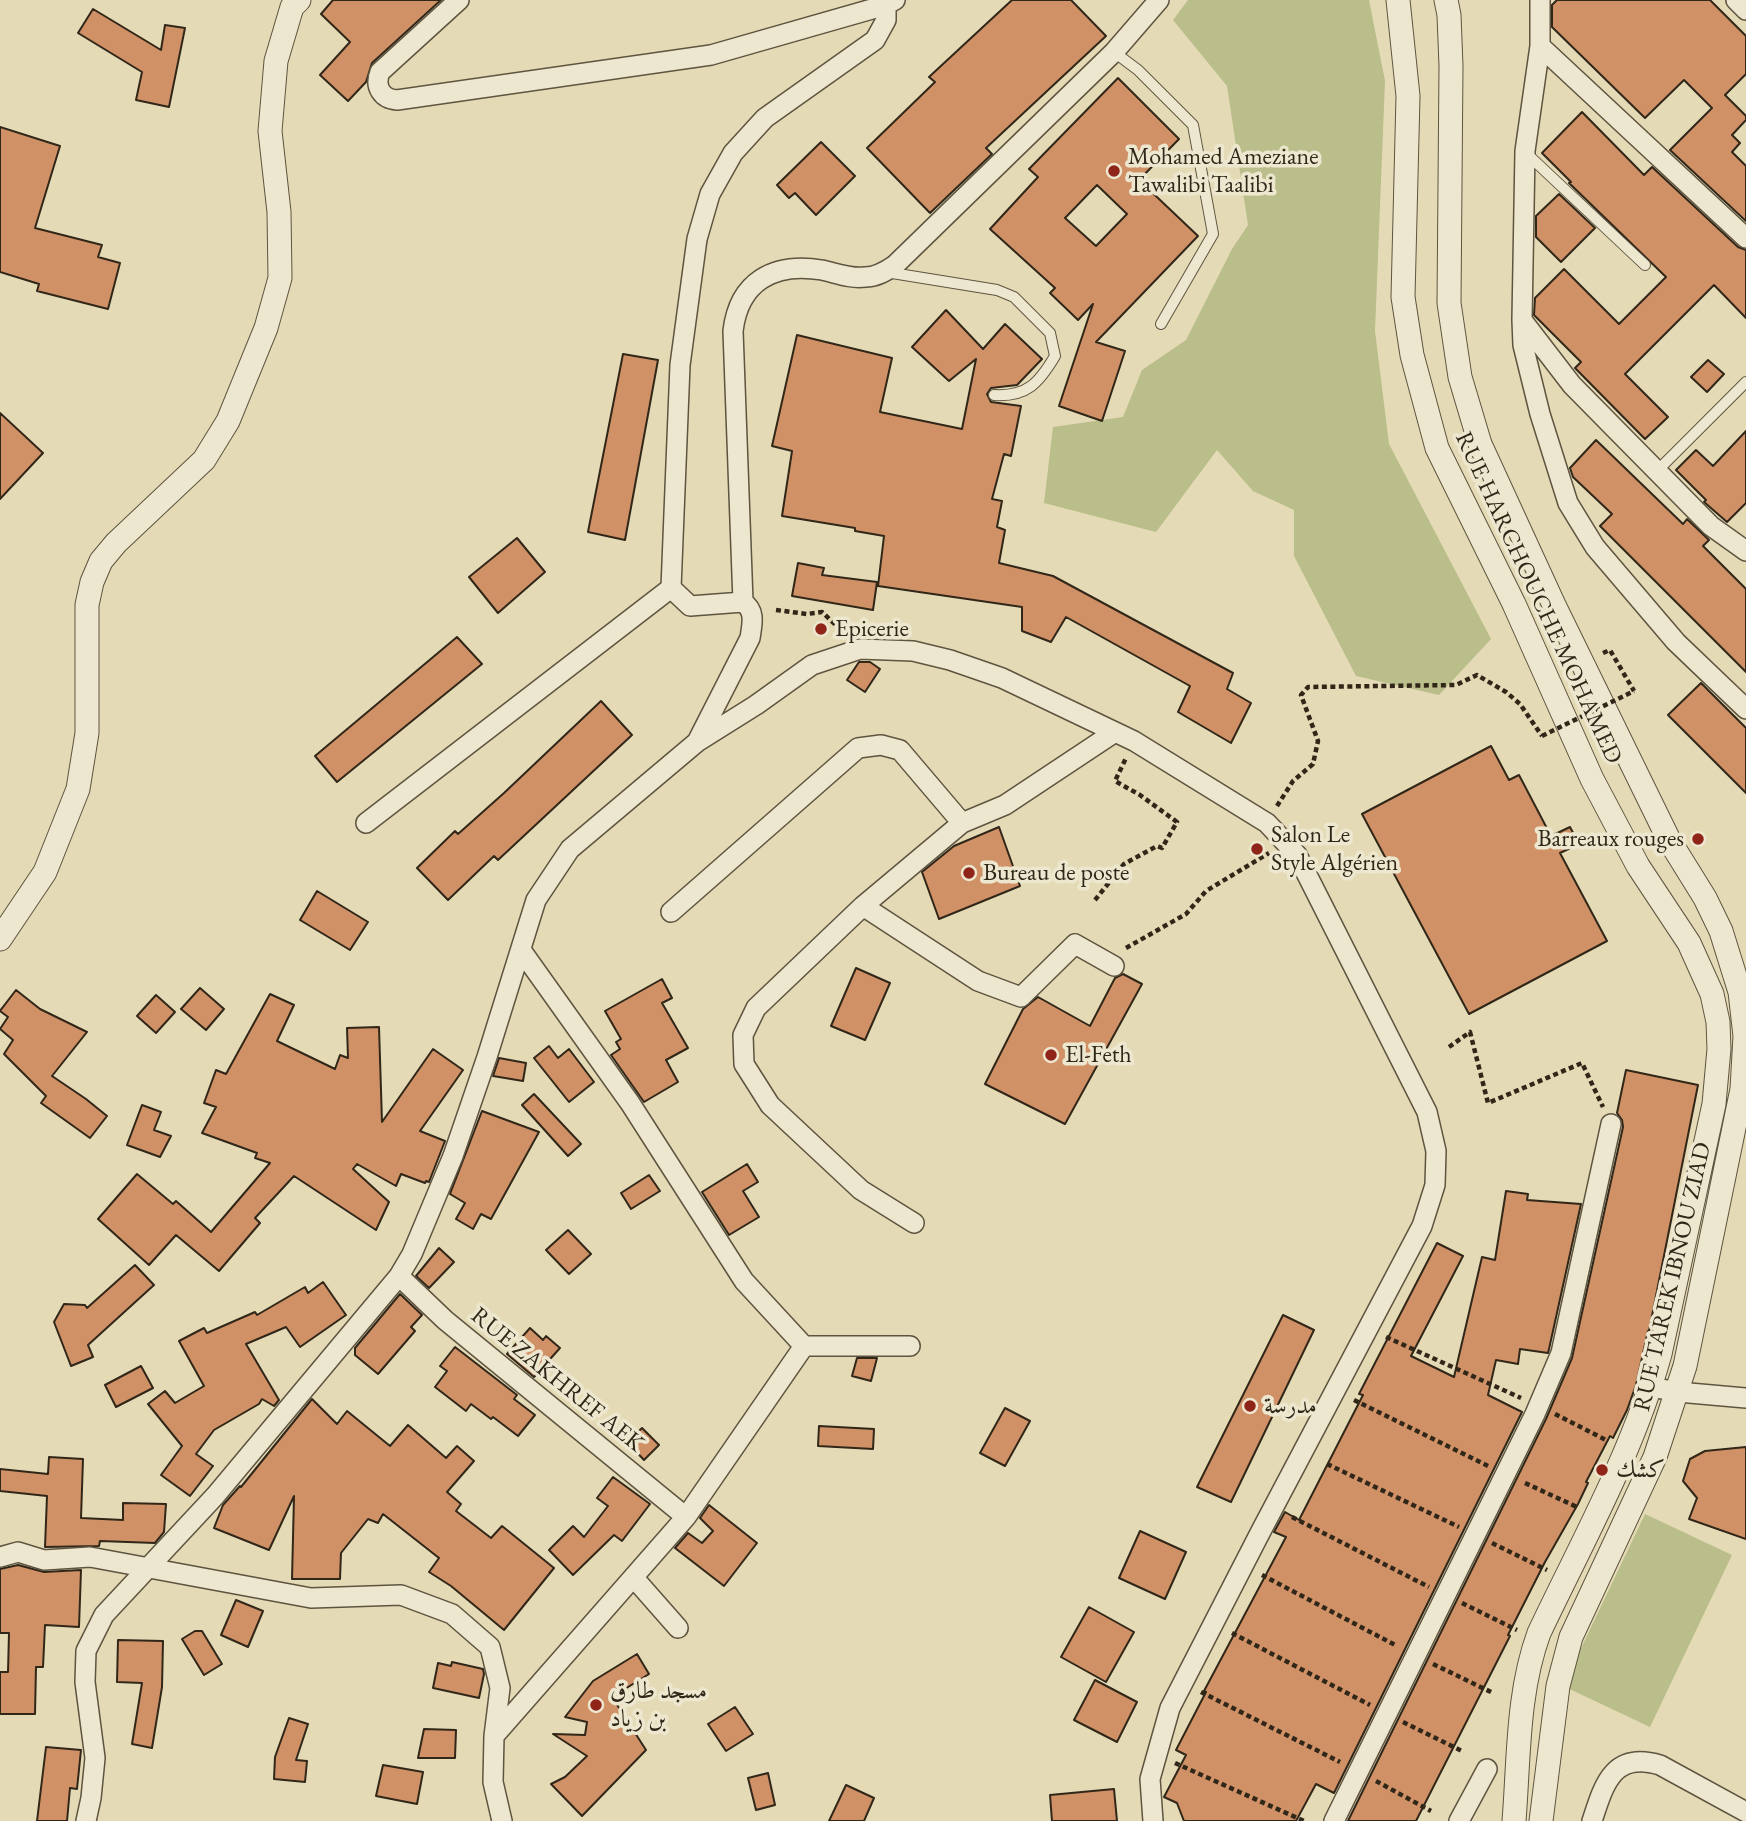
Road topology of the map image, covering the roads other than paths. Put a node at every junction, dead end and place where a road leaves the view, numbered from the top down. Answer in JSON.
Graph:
{"nodes":[{"id":1,"x":299,"y":0,"type":"edge"},
{"id":2,"x":459,"y":0,"type":"edge"},
{"id":3,"x":1159,"y":0,"type":"edge"},
{"id":4,"x":1398,"y":0,"type":"edge"},
{"id":5,"x":1446,"y":0,"type":"edge"},
{"id":6,"x":1540,"y":0,"type":"edge"},
{"id":7,"x":1736,"y":0,"type":"edge"},
{"id":8,"x":891,"y":3,"type":"edge"},
{"id":9,"x":1746,"y":10,"type":"edge"},
{"id":10,"x":1540,"y":46,"type":"junction"},
{"id":11,"x":1114,"y":52,"type":"junction"},
{"id":12,"x":1525,"y":151,"type":"junction"},
{"id":13,"x":1746,"y":238,"type":"edge"},
{"id":14,"x":1646,"y":265,"type":"dead end"},
{"id":15,"x":886,"y":271,"type":"junction"},
{"id":16,"x":1522,"y":320,"type":"junction"},
{"id":17,"x":1161,"y":324,"type":"dead end"},
{"id":18,"x":1746,"y":382,"type":"edge"},
{"id":19,"x":994,"y":395,"type":"dead end"},
{"id":20,"x":1657,"y":471,"type":"junction"},
{"id":21,"x":1746,"y":551,"type":"edge"},
{"id":22,"x":671,"y":588,"type":"junction"},
{"id":23,"x":743,"y":601,"type":"junction"},
{"id":24,"x":1746,"y":709,"type":"edge"},
{"id":25,"x":1115,"y":732,"type":"junction"},
{"id":26,"x":697,"y":742,"type":"junction"},
{"id":27,"x":962,"y":822,"type":"junction"},
{"id":28,"x":366,"y":823,"type":"dead end"},
{"id":29,"x":863,"y":906,"type":"junction"},
{"id":30,"x":671,"y":912,"type":"dead end"},
{"id":31,"x":0,"y":939,"type":"edge"},
{"id":32,"x":521,"y":950,"type":"junction"},
{"id":33,"x":1109,"y":964,"type":"road end"},
{"id":34,"x":1743,"y":1016,"type":"joint"},
{"id":35,"x":1717,"y":1021,"type":"joint"},
{"id":36,"x":1611,"y":1124,"type":"road end"},
{"id":37,"x":914,"y":1223,"type":"dead end"},
{"id":38,"x":399,"y":1276,"type":"junction"},
{"id":39,"x":804,"y":1346,"type":"junction"},
{"id":40,"x":910,"y":1346,"type":"dead end"},
{"id":41,"x":1651,"y":1387,"type":"junction"},
{"id":42,"x":1678,"y":1392,"type":"junction"},
{"id":43,"x":1746,"y":1398,"type":"edge"},
{"id":44,"x":686,"y":1517,"type":"junction"},
{"id":45,"x":0,"y":1557,"type":"edge"},
{"id":46,"x":150,"y":1568,"type":"junction"},
{"id":47,"x":634,"y":1578,"type":"junction"},
{"id":48,"x":678,"y":1628,"type":"dead end"},
{"id":49,"x":494,"y":1736,"type":"junction"},
{"id":50,"x":1487,"y":1769,"type":"dead end"},
{"id":51,"x":1517,"y":1779,"type":"junction"},
{"id":52,"x":1746,"y":1812,"type":"edge"},
{"id":53,"x":86,"y":1821,"type":"edge"},
{"id":54,"x":502,"y":1821,"type":"edge"},
{"id":55,"x":1153,"y":1821,"type":"edge"},
{"id":56,"x":1334,"y":1821,"type":"edge"},
{"id":57,"x":1460,"y":1821,"type":"edge"},
{"id":58,"x":1499,"y":1821,"type":"edge"},
{"id":59,"x":1514,"y":1821,"type":"edge"},
{"id":60,"x":1541,"y":1821,"type":"edge"},
{"id":61,"x":1592,"y":1821,"type":"edge"}],
"edges":[{"from":1,"to":31,"type":"street"},
{"from":2,"to":8,"type":"street"},
{"from":3,"to":11,"type":"street"},
{"from":4,"to":35,"type":"street","name":"RUE HARCHOUCHE MOHAMED"},
{"from":5,"to":34,"type":"street","name":"RUE HARCHOUCHE MOHAMED"},
{"from":6,"to":10,"type":"street"},
{"from":7,"to":9,"type":"street"},
{"from":8,"to":22,"type":"street"},
{"from":10,"to":12,"type":"street"},
{"from":10,"to":13,"type":"street"},
{"from":11,"to":15,"type":"street"},
{"from":11,"to":17,"type":"lane"},
{"from":12,"to":14,"type":"lane"},
{"from":12,"to":16,"type":"street"},
{"from":15,"to":19,"type":"lane"},
{"from":15,"to":23,"type":"street"},
{"from":16,"to":20,"type":"street"},
{"from":16,"to":24,"type":"street"},
{"from":18,"to":20,"type":"lane"},
{"from":20,"to":21,"type":"street"},
{"from":22,"to":23,"type":"street"},
{"from":22,"to":28,"type":"street"},
{"from":23,"to":26,"type":"street"},
{"from":25,"to":26,"type":"street"},
{"from":25,"to":27,"type":"street"},
{"from":25,"to":55,"type":"street"},
{"from":26,"to":32,"type":"street"},
{"from":27,"to":29,"type":"street"},
{"from":27,"to":30,"type":"street"},
{"from":29,"to":33,"type":"street"},
{"from":29,"to":37,"type":"street"},
{"from":32,"to":38,"type":"street"},
{"from":32,"to":39,"type":"street"},
{"from":34,"to":42,"type":"street","name":"RUE TAREK IBNOU ZIAD"},
{"from":35,"to":41,"type":"street","name":"RUE TAREK IBNOU ZIAD"},
{"from":36,"to":56,"type":"street"},
{"from":38,"to":44,"type":"street","name":"RUE ZAKHREF AEK"},
{"from":38,"to":46,"type":"street"},
{"from":39,"to":40,"type":"street"},
{"from":39,"to":44,"type":"street"},
{"from":41,"to":42,"type":"street"},
{"from":41,"to":51,"type":"street","name":"RUE TAREK IBNOU ZIAD"},
{"from":42,"to":43,"type":"street"},
{"from":42,"to":60,"type":"street","name":"RUE TAREK IBNOU ZIAD"},
{"from":44,"to":47,"type":"street"},
{"from":45,"to":46,"type":"street"},
{"from":46,"to":49,"type":"street"},
{"from":46,"to":53,"type":"street"},
{"from":47,"to":48,"type":"street"},
{"from":47,"to":49,"type":"street"},
{"from":49,"to":54,"type":"street"},
{"from":50,"to":57,"type":"street"},
{"from":51,"to":58,"type":"street"},
{"from":51,"to":59,"type":"street","name":"RUE TAREK IBNOU ZIAD"},
{"from":52,"to":61,"type":"street"}]}
